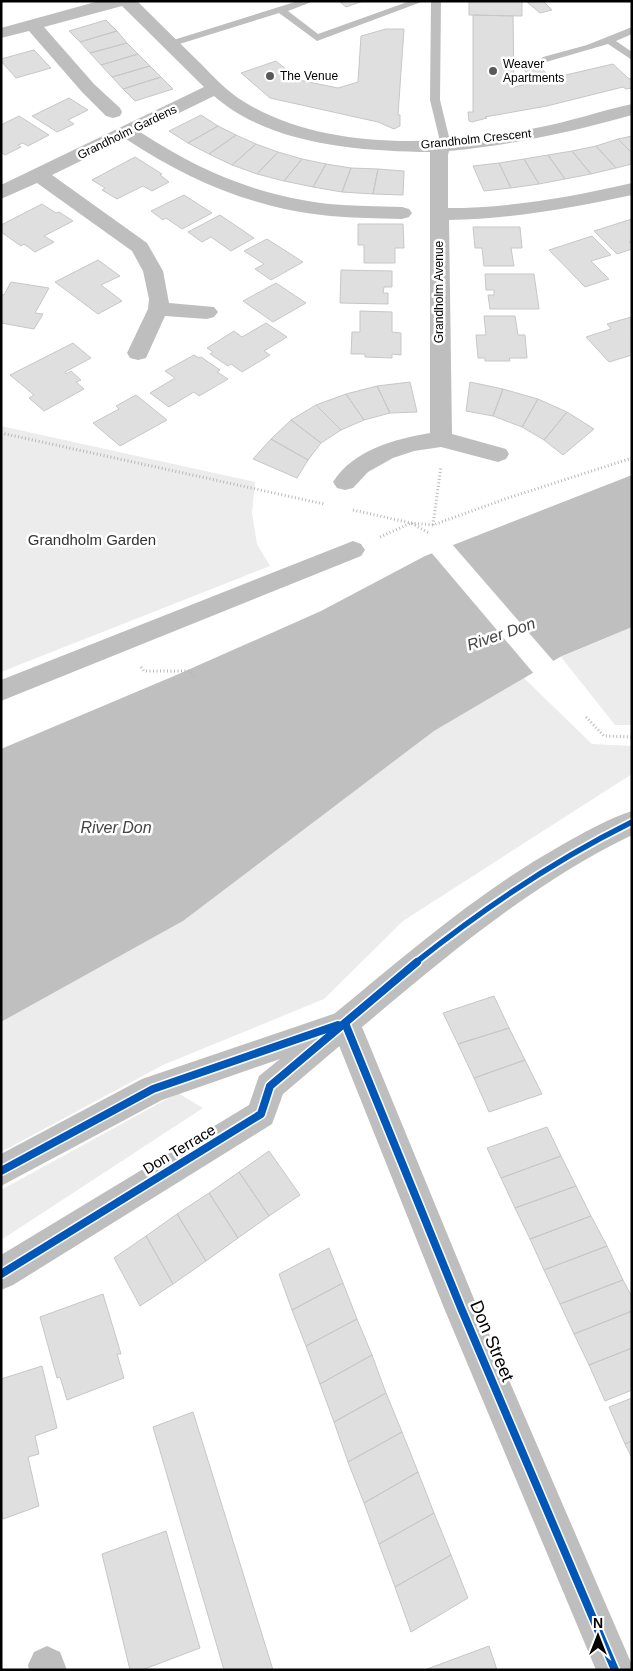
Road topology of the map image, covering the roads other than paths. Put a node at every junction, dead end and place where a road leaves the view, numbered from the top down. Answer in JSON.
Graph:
{"nodes":[{"id":1,"x":119,"y":1,"type":"edge"},
{"id":2,"x":127,"y":1,"type":"edge"},
{"id":3,"x":309,"y":1,"type":"edge"},
{"id":4,"x":418,"y":1,"type":"edge"},
{"id":5,"x":436,"y":1,"type":"edge"},
{"id":6,"x":282,"y":10,"type":"junction"},
{"id":7,"x":33,"y":25,"type":"junction"},
{"id":8,"x":632,"y":30,"type":"edge"},
{"id":9,"x":1,"y":33,"type":"edge"},
{"id":10,"x":610,"y":41,"type":"junction"},
{"id":11,"x":170,"y":44,"type":"junction"},
{"id":12,"x":632,"y":57,"type":"edge"},
{"id":13,"x":546,"y":59,"type":"dead end"},
{"id":14,"x":216,"y":88,"type":"junction"},
{"id":15,"x":632,"y":109,"type":"edge"},
{"id":16,"x":113,"y":112,"type":"dead end"},
{"id":17,"x":127,"y":132,"type":"junction"},
{"id":18,"x":442,"y":146,"type":"junction"},
{"id":19,"x":39,"y":175,"type":"junction"},
{"id":20,"x":632,"y":190,"type":"edge"},
{"id":21,"x":1,"y":193,"type":"edge"},
{"id":22,"x":402,"y":213,"type":"dead end"},
{"id":23,"x":439,"y":214,"type":"junction"},
{"id":24,"x":158,"y":309,"type":"junction"},
{"id":25,"x":207,"y":312,"type":"dead end"},
{"id":26,"x":138,"y":353,"type":"dead end"},
{"id":27,"x":441,"y":439,"type":"junction"},
{"id":28,"x":498,"y":454,"type":"dead end"},
{"id":29,"x":345,"y":482,"type":"dead end"},
{"id":30,"x":353,"y":550,"type":"dead end"},
{"id":31,"x":1,"y":691,"type":"edge"},
{"id":32,"x":632,"y":822,"type":"edge"},
{"id":33,"x":345,"y":1022,"type":"junction"},
{"id":34,"x":1,"y":1172,"type":"edge"},
{"id":35,"x":1,"y":1274,"type":"edge"},
{"id":36,"x":615,"y":1670,"type":"edge"}],
"edges":[{"from":1,"to":7,"type":"street"},
{"from":2,"to":11,"type":"street","name":"Grandholm Crescent"},
{"from":3,"to":6,"type":"lane"},
{"from":4,"to":6,"type":"lane"},
{"from":5,"to":18,"type":"lane"},
{"from":6,"to":11,"type":"lane"},
{"from":7,"to":9,"type":"street"},
{"from":7,"to":16,"type":"street"},
{"from":8,"to":10,"type":"lane"},
{"from":10,"to":12,"type":"lane"},
{"from":10,"to":13,"type":"lane"},
{"from":11,"to":14,"type":"street","name":"Grandholm Crescent"},
{"from":14,"to":17,"type":"street","name":"Grandholm Gardens"},
{"from":14,"to":18,"type":"street","name":"Grandholm Crescent"},
{"from":15,"to":18,"type":"street","name":"Grandholm Crescent"},
{"from":17,"to":19,"type":"street","name":"Grandholm Gardens"},
{"from":17,"to":22,"type":"street"},
{"from":18,"to":23,"type":"street","name":"Grandholm Avenue"},
{"from":19,"to":21,"type":"street","name":"Grandholm Gardens"},
{"from":19,"to":24,"type":"street"},
{"from":20,"to":23,"type":"street"},
{"from":23,"to":27,"type":"street","name":"Grandholm Avenue"},
{"from":24,"to":25,"type":"street"},
{"from":24,"to":26,"type":"street"},
{"from":27,"to":28,"type":"street"},
{"from":27,"to":29,"type":"street"},
{"from":30,"to":31,"type":"street"},
{"from":32,"to":33,"type":"street","name":"Don Terrace"},
{"from":33,"to":34,"type":"street"},
{"from":33,"to":35,"type":"street","name":"Don Terrace"},
{"from":33,"to":36,"type":"street","name":"Don Street"}]}
